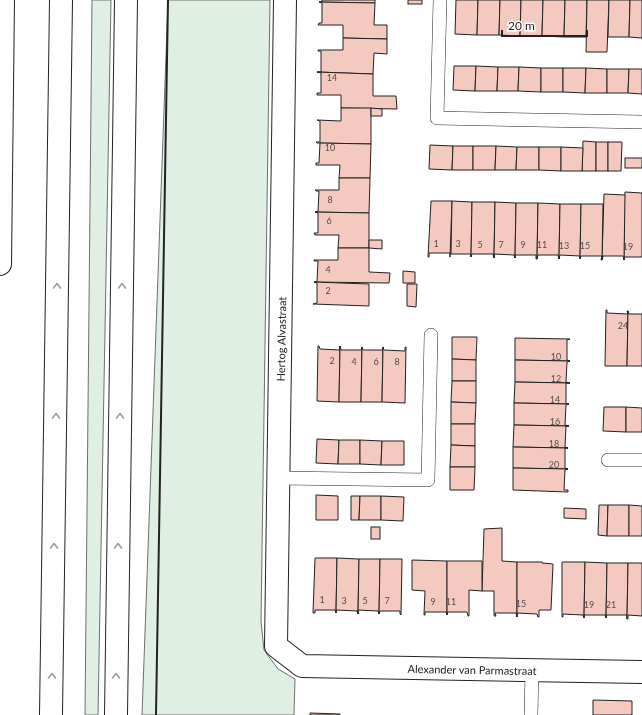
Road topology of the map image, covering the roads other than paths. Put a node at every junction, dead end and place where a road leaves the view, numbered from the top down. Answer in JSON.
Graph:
{"nodes":[{"id":1,"x":3,"y":0,"type":"edge"},
{"id":2,"x":62,"y":0,"type":"edge"},
{"id":3,"x":126,"y":0,"type":"edge"},
{"id":4,"x":285,"y":0,"type":"edge"},
{"id":5,"x":440,"y":0,"type":"edge"},
{"id":6,"x":642,"y":122,"type":"edge"},
{"id":7,"x":0,"y":264,"type":"edge"},
{"id":8,"x":430,"y":335,"type":"dead end"},
{"id":9,"x":608,"y":460,"type":"dead end"},
{"id":10,"x":642,"y":460,"type":"edge"},
{"id":11,"x":278,"y":478,"type":"junction"},
{"id":12,"x":302,"y":666,"type":"joint"},
{"id":13,"x":532,"y":670,"type":"junction"},
{"id":14,"x":642,"y":672,"type":"edge"},
{"id":15,"x":51,"y":715,"type":"edge"},
{"id":16,"x":116,"y":715,"type":"edge"},
{"id":17,"x":531,"y":715,"type":"edge"}],
"edges":[{"from":1,"to":7,"type":"main road"},
{"from":15,"to":2,"type":"main road","one_way":true},
{"from":16,"to":3,"type":"main road","one_way":true},
{"from":4,"to":11,"type":"main road","name":"Hertog Alvastraat"},
{"from":5,"to":6,"type":"lane"},
{"from":8,"to":11,"type":"lane"},
{"from":9,"to":10,"type":"lane"},
{"from":11,"to":12,"type":"main road","name":"Hertog Alvastraat"},
{"from":12,"to":13,"type":"main road","name":"Alexander van Parmastraat"},
{"from":13,"to":14,"type":"main road","name":"Alexander van Parmastraat"},
{"from":13,"to":17,"type":"lane"}]}
